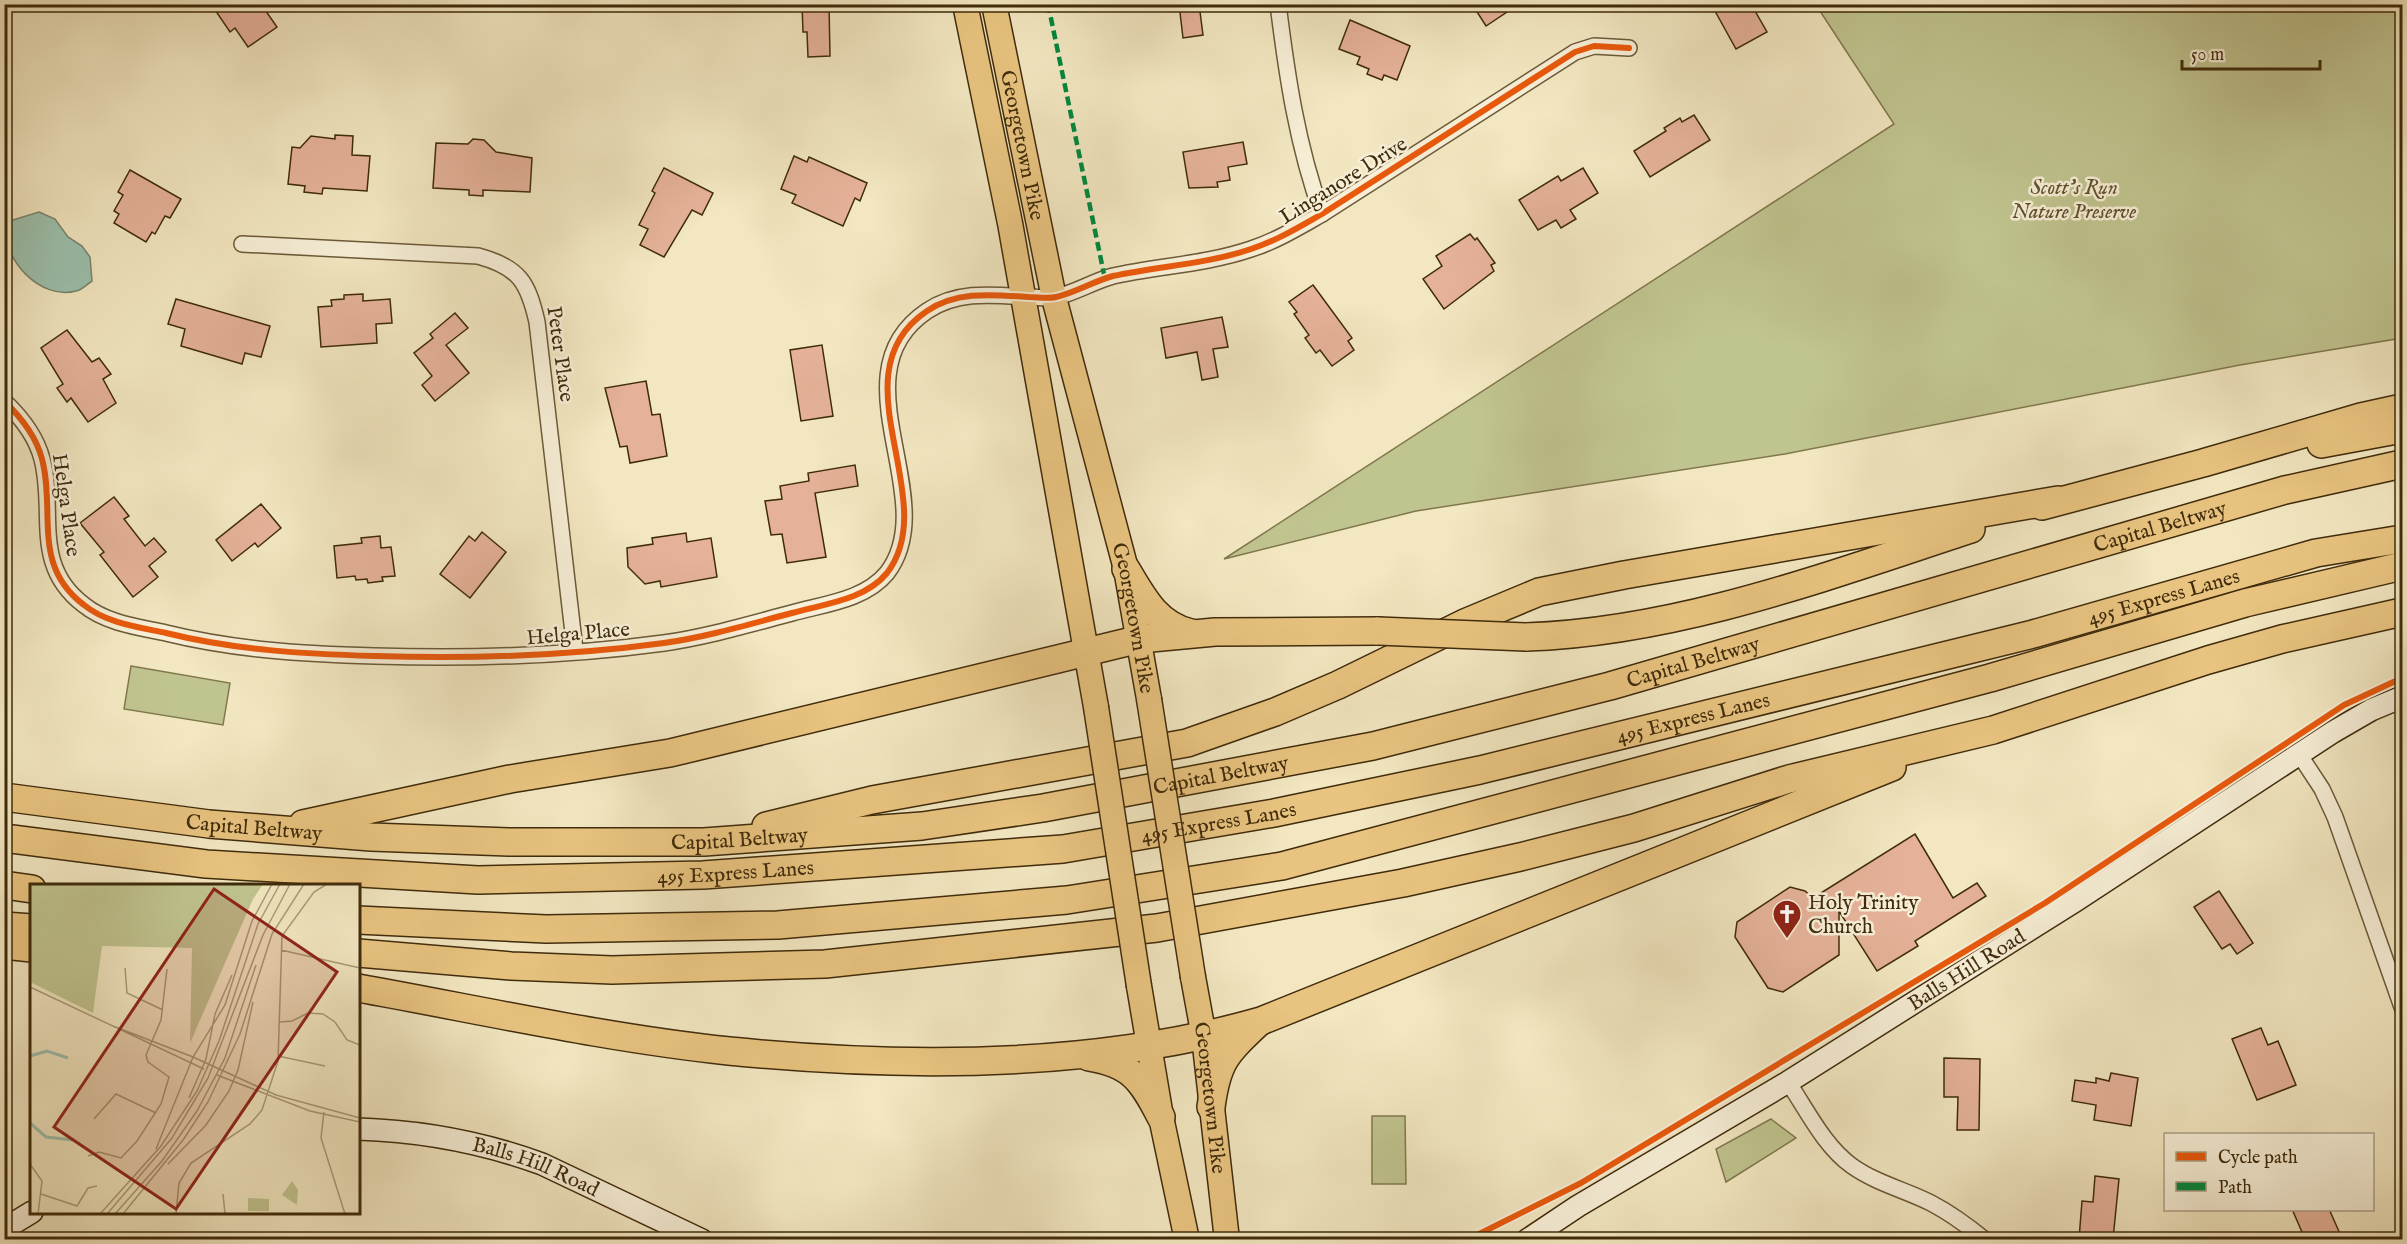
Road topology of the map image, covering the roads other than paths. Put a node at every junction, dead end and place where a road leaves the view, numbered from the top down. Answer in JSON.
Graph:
{"nodes":[{"id":1,"x":965,"y":4,"type":"edge"},
{"id":2,"x":994,"y":4,"type":"edge"},
{"id":3,"x":1278,"y":4,"type":"edge"},
{"id":4,"x":1629,"y":48,"type":"dead end"},
{"id":5,"x":1322,"y":214,"type":"junction"},
{"id":6,"x":242,"y":244,"type":"dead end"},
{"id":7,"x":1023,"y":296,"type":"junction"},
{"id":8,"x":1054,"y":298,"type":"junction"},
{"id":9,"x":4,"y":401,"type":"edge"},
{"id":10,"x":2403,"y":408,"type":"edge"},
{"id":11,"x":2403,"y":429,"type":"edge"},
{"id":12,"x":2203,"y":463,"type":"junction"},
{"id":13,"x":2403,"y":464,"type":"edge"},
{"id":14,"x":2058,"y":500,"type":"junction"},
{"id":15,"x":2403,"y":538,"type":"edge"},
{"id":16,"x":2403,"y":566,"type":"edge"},
{"id":17,"x":1126,"y":569,"type":"junction"},
{"id":18,"x":2403,"y":612,"type":"edge"},
{"id":19,"x":1196,"y":634,"type":"junction"},
{"id":20,"x":1140,"y":639,"type":"junction"},
{"id":21,"x":575,"y":650,"type":"junction"},
{"id":22,"x":1086,"y":652,"type":"junction"},
{"id":23,"x":2403,"y":697,"type":"edge"},
{"id":24,"x":1993,"y":730,"type":"junction"},
{"id":25,"x":2299,"y":754,"type":"junction"},
{"id":26,"x":4,"y":797,"type":"edge"},
{"id":27,"x":208,"y":824,"type":"junction"},
{"id":28,"x":4,"y":838,"type":"edge"},
{"id":29,"x":704,"y":842,"type":"junction"},
{"id":30,"x":4,"y":885,"type":"edge"},
{"id":31,"x":30,"y":890,"type":"edge"},
{"id":32,"x":360,"y":920,"type":"edge"},
{"id":33,"x":4,"y":926,"type":"edge"},
{"id":34,"x":30,"y":928,"type":"edge"},
{"id":35,"x":4,"y":945,"type":"edge"},
{"id":36,"x":30,"y":948,"type":"edge"},
{"id":37,"x":360,"y":953,"type":"edge"},
{"id":38,"x":360,"y":988,"type":"edge"},
{"id":39,"x":2403,"y":1007,"type":"edge"},
{"id":40,"x":1261,"y":1021,"type":"junction"},
{"id":41,"x":1204,"y":1037,"type":"junction"},
{"id":42,"x":1149,"y":1044,"type":"junction"},
{"id":43,"x":1070,"y":1054,"type":"junction"},
{"id":44,"x":1788,"y":1082,"type":"junction"},
{"id":45,"x":1211,"y":1107,"type":"junction"},
{"id":46,"x":1161,"y":1117,"type":"junction"},
{"id":47,"x":360,"y":1129,"type":"edge"},
{"id":48,"x":30,"y":1213,"type":"edge"},
{"id":49,"x":4,"y":1229,"type":"edge"},
{"id":50,"x":1541,"y":1236,"type":"edge"},
{"id":51,"x":1186,"y":1238,"type":"edge"},
{"id":52,"x":702,"y":1239,"type":"edge"},
{"id":53,"x":1227,"y":1239,"type":"edge"},
{"id":54,"x":1985,"y":1239,"type":"edge"}],
"edges":[{"from":1,"to":7,"type":"main road","name":"Georgetown Pike"},
{"from":2,"to":8,"type":"main road","name":"Georgetown Pike"},
{"from":3,"to":5,"type":"street"},
{"from":4,"to":5,"type":"street","name":"Linganore Drive"},
{"from":5,"to":8,"type":"street","name":"Linganore Drive"},
{"from":6,"to":21,"type":"street","name":"Peter Place"},
{"from":7,"to":8,"type":"street","name":"Helga Place"},
{"from":7,"to":21,"type":"street","name":"Helga Place"},
{"from":7,"to":22,"type":"main road","name":"Georgetown Pike"},
{"from":8,"to":17,"type":"main road","name":"Georgetown Pike"},
{"from":9,"to":21,"type":"street","name":"Helga Place"},
{"from":10,"to":12,"type":"highway"},
{"from":11,"to":12,"type":"highway"},
{"from":12,"to":14,"type":"highway"},
{"from":13,"to":29,"type":"highway","name":"Capital Beltway"},
{"from":14,"to":19,"type":"highway","bridge":true},
{"from":14,"to":29,"type":"highway"},
{"from":15,"to":28,"type":"highway","name":"495 Express Lanes"},
{"from":16,"to":32,"type":"highway","name":"495 Express Lanes"},
{"from":17,"to":19,"type":"highway"},
{"from":17,"to":20,"type":"main road","name":"Georgetown Pike"},
{"from":18,"to":24,"type":"highway"},
{"from":19,"to":20,"type":"highway"},
{"from":20,"to":22,"type":"highway"},
{"from":20,"to":41,"type":"main road","name":"Georgetown Pike","bridge":true},
{"from":22,"to":27,"type":"highway"},
{"from":22,"to":42,"type":"main road","name":"Georgetown Pike","bridge":true},
{"from":23,"to":25,"type":"street","name":"Balls Hill Road"},
{"from":24,"to":37,"type":"highway"},
{"from":24,"to":40,"type":"highway"},
{"from":25,"to":39,"type":"street"},
{"from":25,"to":44,"type":"street","name":"Balls Hill Road"},
{"from":26,"to":27,"type":"highway","name":"Capital Beltway"},
{"from":27,"to":29,"type":"highway","name":"Capital Beltway"},
{"from":30,"to":31,"type":"highway"},
{"from":33,"to":34,"type":"highway"},
{"from":35,"to":36,"type":"highway"},
{"from":38,"to":43,"type":"highway"},
{"from":40,"to":41,"type":"highway"},
{"from":40,"to":45,"type":"highway"},
{"from":41,"to":42,"type":"highway"},
{"from":41,"to":45,"type":"main road","name":"Georgetown Pike"},
{"from":42,"to":43,"type":"highway"},
{"from":42,"to":46,"type":"main road","name":"Georgetown Pike"},
{"from":43,"to":46,"type":"highway"},
{"from":44,"to":50,"type":"street","name":"Balls Hill Road"},
{"from":44,"to":54,"type":"street"},
{"from":45,"to":53,"type":"main road","name":"Georgetown Pike"},
{"from":46,"to":51,"type":"main road","name":"Georgetown Pike"},
{"from":47,"to":52,"type":"street","name":"Balls Hill Road"},
{"from":48,"to":49,"type":"street"}]}
